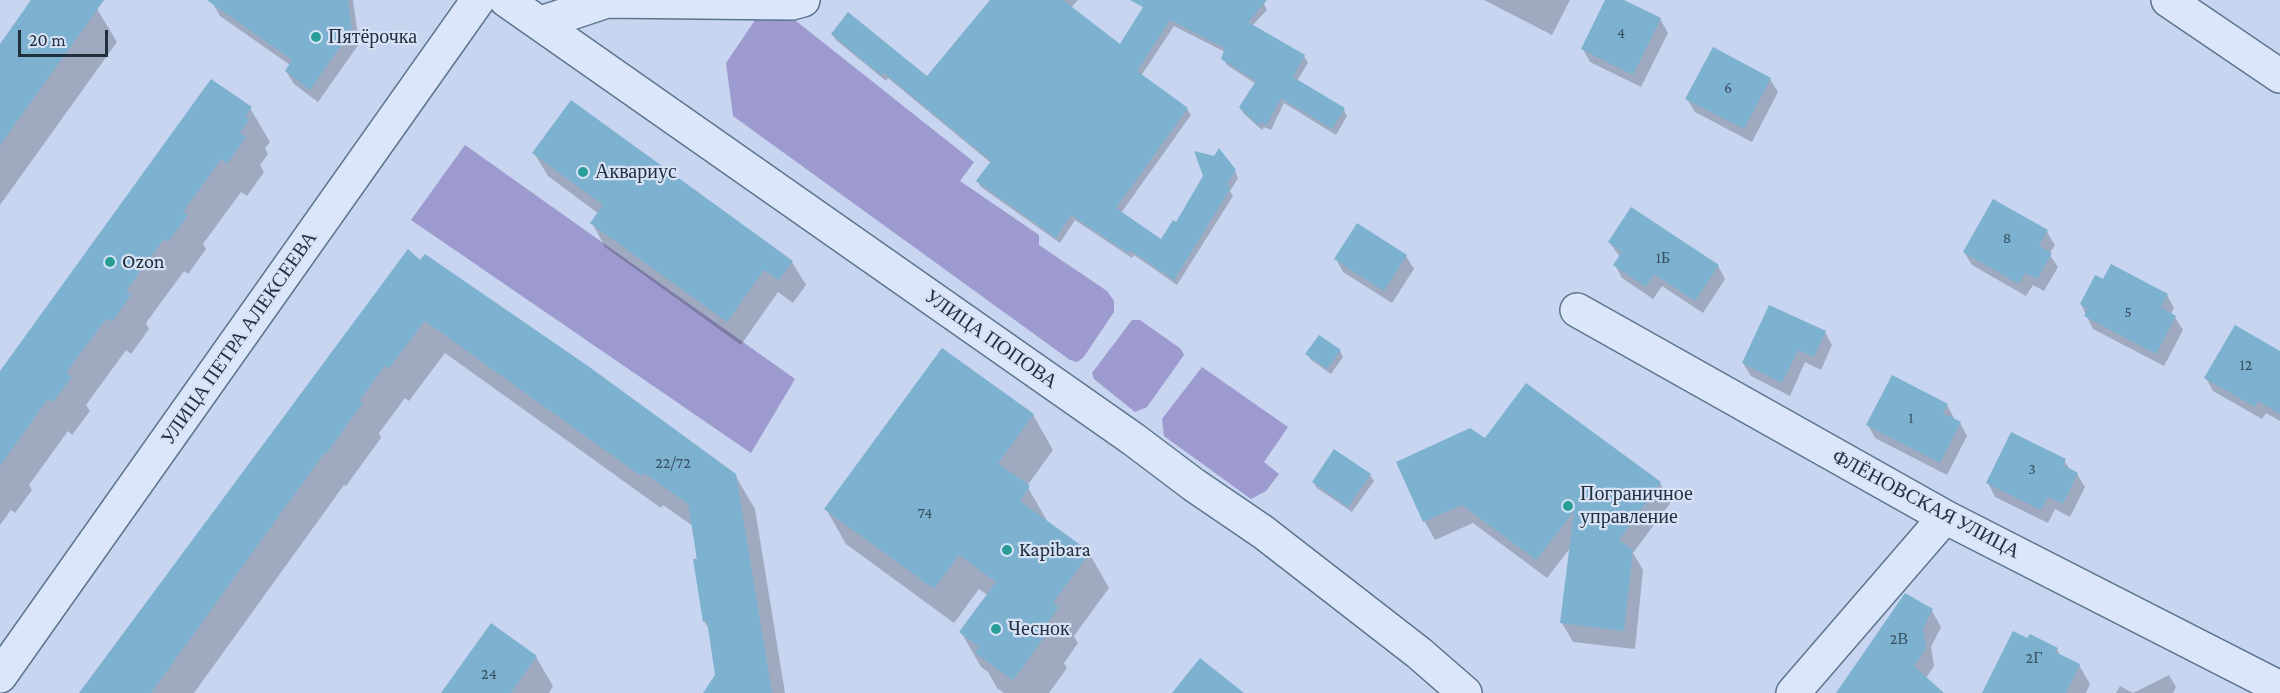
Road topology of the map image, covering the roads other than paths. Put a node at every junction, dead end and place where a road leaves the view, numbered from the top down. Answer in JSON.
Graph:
{"nodes":[{"id":1,"x":478,"y":0,"type":"edge"},
{"id":2,"x":506,"y":0,"type":"edge"},
{"id":3,"x":803,"y":0,"type":"edge"},
{"id":4,"x":2168,"y":0,"type":"edge"},
{"id":5,"x":541,"y":23,"type":"junction"},
{"id":6,"x":2280,"y":76,"type":"edge"},
{"id":7,"x":1577,"y":310,"type":"dead end"},
{"id":8,"x":1945,"y":517,"type":"junction"},
{"id":9,"x":0,"y":676,"type":"edge"},
{"id":10,"x":2280,"y":688,"type":"edge"},
{"id":11,"x":1465,"y":693,"type":"edge"},
{"id":12,"x":1793,"y":693,"type":"edge"}],
"edges":[{"from":1,"to":9,"type":"street","name":"УЛИЦА ПЕТРА АЛЕКСЕЕВА"},
{"from":2,"to":5,"type":"street","name":"УЛИЦА ПОПОВА"},
{"from":3,"to":5,"type":"street"},
{"from":4,"to":6,"type":"street"},
{"from":5,"to":11,"type":"street","name":"УЛИЦА ПОПОВА"},
{"from":7,"to":8,"type":"street","name":"ФЛЁНОВСКАЯ УЛИЦА"},
{"from":8,"to":10,"type":"street","name":"ФЛЁНОВСКАЯ УЛИЦА"},
{"from":8,"to":12,"type":"street"}]}
